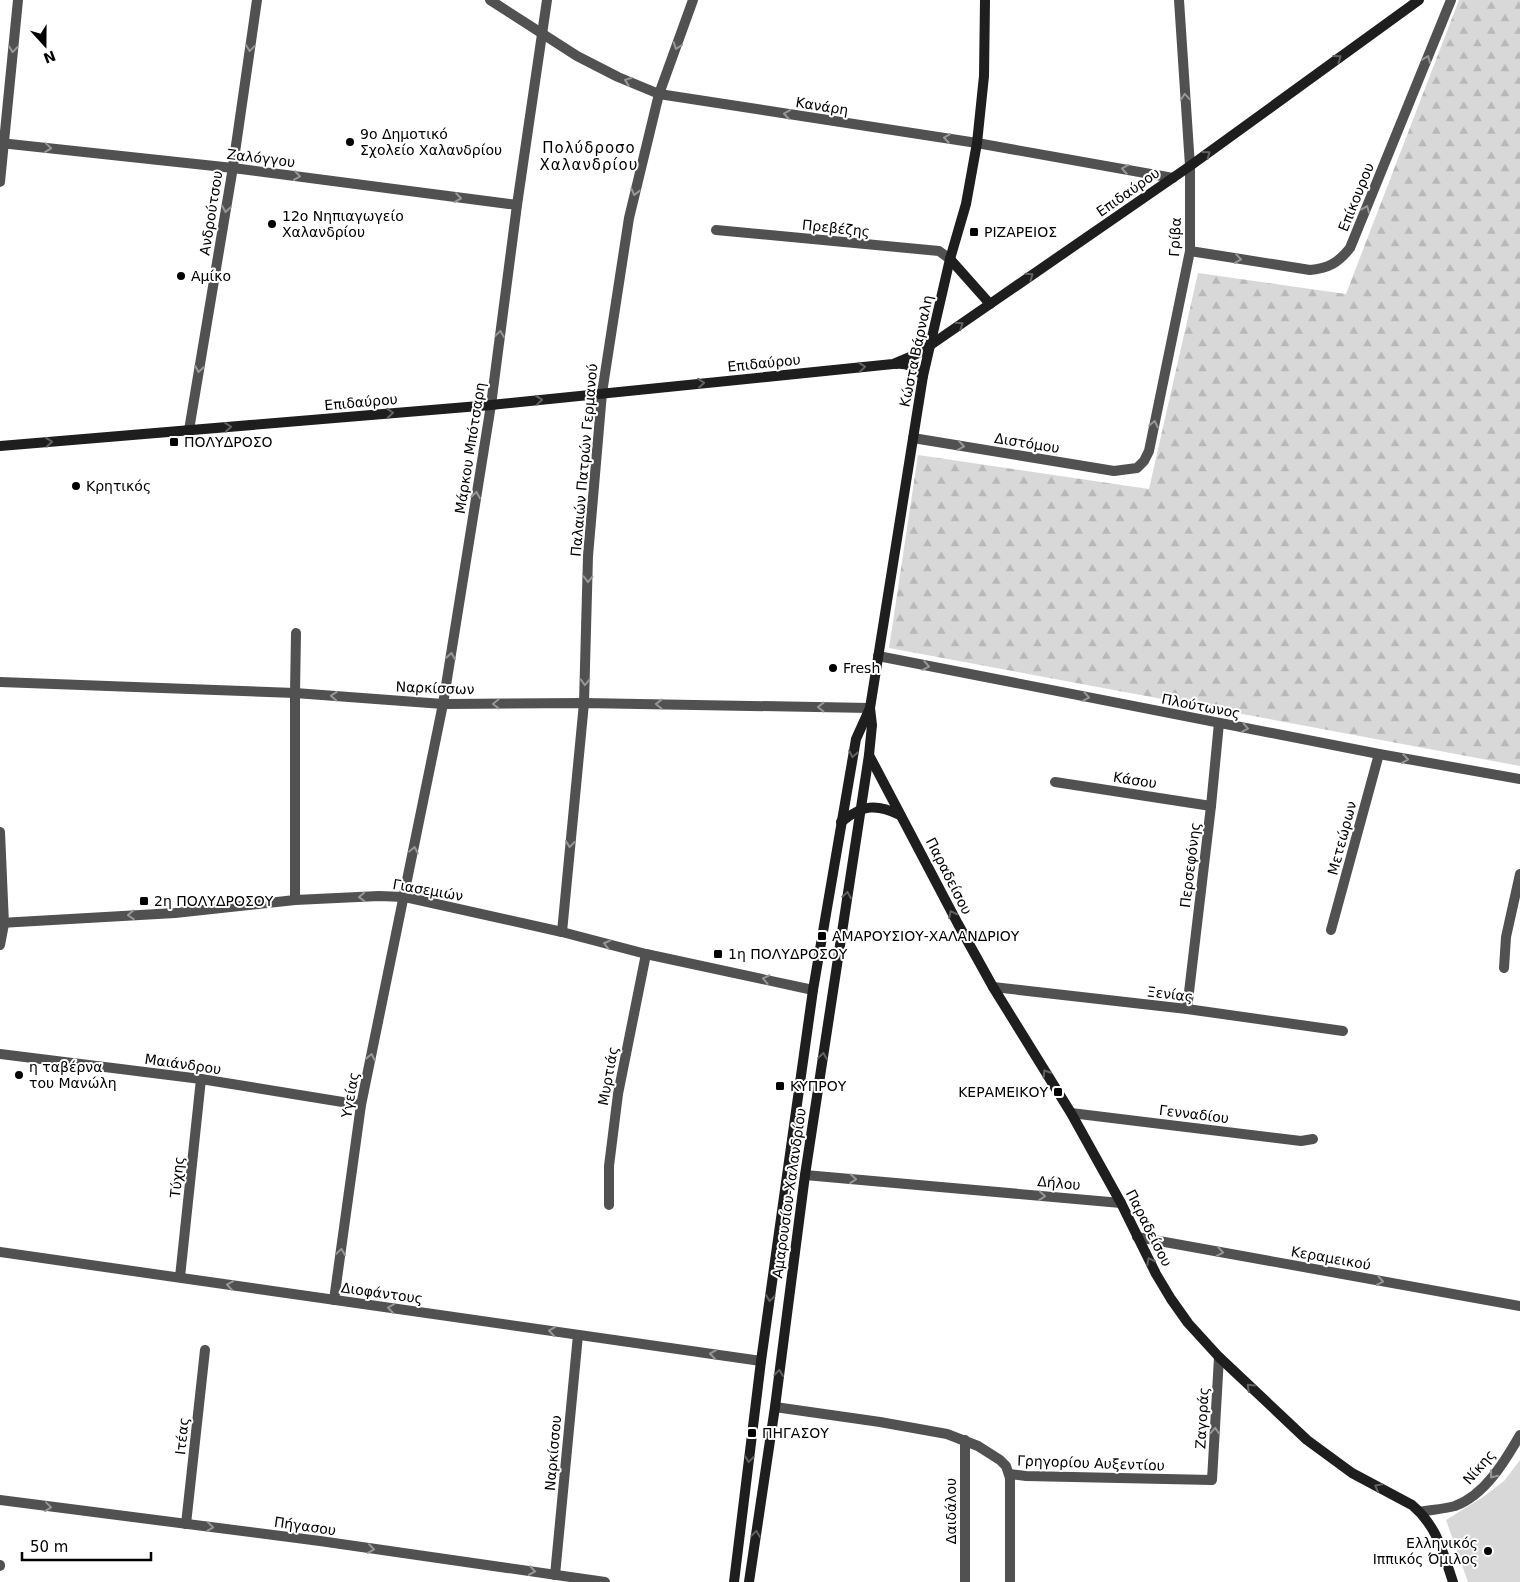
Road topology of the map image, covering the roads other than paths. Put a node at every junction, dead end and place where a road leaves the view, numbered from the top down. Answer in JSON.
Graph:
{"nodes":[{"id":1,"x":18,"y":0,"type":"edge"},
{"id":2,"x":257,"y":0,"type":"edge"},
{"id":3,"x":490,"y":0,"type":"edge"},
{"id":4,"x":548,"y":0,"type":"edge"},
{"id":5,"x":693,"y":0,"type":"edge"},
{"id":6,"x":985,"y":0,"type":"edge"},
{"id":7,"x":1178,"y":0,"type":"edge"},
{"id":8,"x":1419,"y":0,"type":"edge"},
{"id":9,"x":1451,"y":0,"type":"edge"},
{"id":10,"x":543,"y":34,"type":"junction"},
{"id":11,"x":659,"y":94,"type":"junction"},
{"id":12,"x":2,"y":143,"type":"edge"},
{"id":13,"x":977,"y":143,"type":"junction"},
{"id":14,"x":1190,"y":166,"type":"junction"},
{"id":15,"x":233,"y":168,"type":"junction"},
{"id":16,"x":1172,"y":178,"type":"junction"},
{"id":17,"x":0,"y":182,"type":"edge"},
{"id":18,"x":517,"y":206,"type":"junction"},
{"id":19,"x":716,"y":230,"type":"dead end"},
{"id":20,"x":1190,"y":251,"type":"junction"},
{"id":21,"x":950,"y":259,"type":"junction"},
{"id":22,"x":990,"y":304,"type":"junction"},
{"id":23,"x":930,"y":345,"type":"junction"},
{"id":24,"x":892,"y":364,"type":"junction"},
{"id":25,"x":923,"y":376,"type":"junction"},
{"id":26,"x":602,"y":393,"type":"junction"},
{"id":27,"x":491,"y":405,"type":"junction"},
{"id":28,"x":189,"y":430,"type":"junction"},
{"id":29,"x":913,"y":438,"type":"junction"},
{"id":30,"x":0,"y":446,"type":"edge"},
{"id":31,"x":1137,"y":468,"type":"joint"},
{"id":32,"x":296,"y":633,"type":"dead end"},
{"id":33,"x":878,"y":656,"type":"junction"},
{"id":34,"x":0,"y":682,"type":"edge"},
{"id":35,"x":295,"y":693,"type":"junction"},
{"id":36,"x":584,"y":703,"type":"junction"},
{"id":37,"x":443,"y":704,"type":"junction"},
{"id":38,"x":870,"y":708,"type":"junction"},
{"id":39,"x":1219,"y":723,"type":"junction"},
{"id":40,"x":1379,"y":754,"type":"junction"},
{"id":41,"x":869,"y":756,"type":"junction"},
{"id":42,"x":1520,"y":779,"type":"edge"},
{"id":43,"x":1056,"y":782,"type":"dead end"},
{"id":44,"x":1211,"y":806,"type":"junction"},
{"id":45,"x":860,"y":809,"type":"junction"},
{"id":46,"x":900,"y":814,"type":"junction"},
{"id":47,"x":841,"y":822,"type":"junction"},
{"id":48,"x":0,"y":832,"type":"edge"},
{"id":49,"x":1520,"y":874,"type":"edge"},
{"id":50,"x":405,"y":897,"type":"junction"},
{"id":51,"x":296,"y":900,"type":"junction"},
{"id":52,"x":2,"y":923,"type":"edge"},
{"id":53,"x":1331,"y":930,"type":"dead end"},
{"id":54,"x":562,"y":932,"type":"junction"},
{"id":55,"x":0,"y":945,"type":"edge"},
{"id":56,"x":646,"y":954,"type":"junction"},
{"id":57,"x":1504,"y":968,"type":"dead end"},
{"id":58,"x":993,"y":987,"type":"junction"},
{"id":59,"x":813,"y":990,"type":"junction"},
{"id":60,"x":1187,"y":1009,"type":"junction"},
{"id":61,"x":1343,"y":1031,"type":"dead end"},
{"id":62,"x":0,"y":1054,"type":"edge"},
{"id":63,"x":201,"y":1079,"type":"junction"},
{"id":64,"x":361,"y":1105,"type":"junction"},
{"id":65,"x":1071,"y":1113,"type":"junction"},
{"id":66,"x":1313,"y":1139,"type":"dead end"},
{"id":67,"x":805,"y":1175,"type":"junction"},
{"id":68,"x":1121,"y":1203,"type":"junction"},
{"id":69,"x":609,"y":1205,"type":"dead end"},
{"id":70,"x":1137,"y":1237,"type":"junction"},
{"id":71,"x":0,"y":1252,"type":"edge"},
{"id":72,"x":180,"y":1277,"type":"junction"},
{"id":73,"x":334,"y":1300,"type":"junction"},
{"id":74,"x":1520,"y":1306,"type":"edge"},
{"id":75,"x":578,"y":1335,"type":"junction"},
{"id":76,"x":205,"y":1350,"type":"dead end"},
{"id":77,"x":1219,"y":1357,"type":"junction"},
{"id":78,"x":761,"y":1361,"type":"junction"},
{"id":79,"x":775,"y":1407,"type":"junction"},
{"id":80,"x":1520,"y":1435,"type":"edge"},
{"id":81,"x":964,"y":1440,"type":"junction"},
{"id":82,"x":1009,"y":1474,"type":"junction"},
{"id":83,"x":1212,"y":1480,"type":"joint"},
{"id":84,"x":0,"y":1500,"type":"edge"},
{"id":85,"x":1420,"y":1512,"type":"junction"},
{"id":86,"x":186,"y":1524,"type":"junction"},
{"id":87,"x":555,"y":1574,"type":"junction"},
{"id":88,"x":605,"y":1582,"type":"edge"},
{"id":89,"x":734,"y":1582,"type":"edge"},
{"id":90,"x":749,"y":1582,"type":"edge"},
{"id":91,"x":965,"y":1582,"type":"edge"},
{"id":92,"x":1010,"y":1582,"type":"edge"},
{"id":93,"x":1453,"y":1582,"type":"edge"}],
"edges":[{"from":1,"to":12,"type":"street","one_way":true},
{"from":2,"to":15,"type":"street","name":"Ανδρούτσου","one_way":true},
{"from":3,"to":10,"type":"street","name":"Κανάρη"},
{"from":4,"to":10,"type":"street","name":"Μάρκου Μπότσαρη"},
{"from":5,"to":11,"type":"street","name":"Παλαιών Πατρών Γερμανού","one_way":true},
{"from":6,"to":13,"type":"street","name":"Κώστα Βάρναλη"},
{"from":14,"to":7,"type":"street","name":"Γρίβα","one_way":true},
{"from":14,"to":8,"type":"street","name":"Επιδαύρου","one_way":true},
{"from":20,"to":9,"type":"street","name":"Επίκουρου","one_way":true},
{"from":11,"to":10,"type":"street","name":"Κανάρη","one_way":true},
{"from":10,"to":18,"type":"street","name":"Μάρκου Μπότσαρη"},
{"from":13,"to":11,"type":"street","name":"Κανάρη","one_way":true},
{"from":11,"to":26,"type":"street","name":"Παλαιών Πατρών Γερμανού","one_way":true},
{"from":12,"to":15,"type":"street","name":"Ζαλόγγου","one_way":true},
{"from":12,"to":17,"type":"street"},
{"from":16,"to":13,"type":"street","name":"Κανάρη","one_way":true},
{"from":13,"to":21,"type":"street","name":"Κώστα Βάρναλη"},
{"from":14,"to":16,"type":"street","name":"Επιδαύρου"},
{"from":14,"to":20,"type":"street","name":"Γρίβα"},
{"from":15,"to":18,"type":"street","name":"Ζαλόγγου","one_way":true},
{"from":15,"to":28,"type":"street","name":"Ανδρούτσου","one_way":true},
{"from":22,"to":16,"type":"street","name":"Επιδαύρου","one_way":true},
{"from":27,"to":18,"type":"street","name":"Μάρκου Μπότσαρη","one_way":true},
{"from":19,"to":21,"type":"street","name":"Πρεβέζης"},
{"from":31,"to":20,"type":"street","name":"Γρίβα","one_way":true},
{"from":21,"to":22,"type":"street"},
{"from":21,"to":23,"type":"street","name":"Κώστα Βάρναλη"},
{"from":23,"to":22,"type":"street","name":"Επιδαύρου","one_way":true},
{"from":23,"to":24,"type":"street","name":"Επιδαύρου"},
{"from":23,"to":25,"type":"street","name":"Κώστα Βάρναλη"},
{"from":24,"to":25,"type":"street"},
{"from":26,"to":24,"type":"street","name":"Επιδαύρου","one_way":true},
{"from":25,"to":29,"type":"street","name":"Κώστα Βάρναλη"},
{"from":27,"to":26,"type":"street","name":"Επιδαύρου","one_way":true},
{"from":26,"to":36,"type":"street","name":"Παλαιών Πατρών Γερμανού","one_way":true},
{"from":28,"to":27,"type":"street","name":"Επιδαύρου","one_way":true},
{"from":37,"to":27,"type":"street","name":"Μάρκου Μπότσαρη","one_way":true},
{"from":30,"to":28,"type":"street","name":"Επιδαύρου","one_way":true},
{"from":29,"to":31,"type":"street","name":"Διστόμου","one_way":true},
{"from":29,"to":33,"type":"street","name":"Κώστα Βάρναλη"},
{"from":32,"to":35,"type":"street"},
{"from":33,"to":38,"type":"street","name":"Κώστα Βάρναλη"},
{"from":33,"to":39,"type":"street","name":"Πλούτωνος","one_way":true},
{"from":34,"to":35,"type":"street","name":"Ναρκίσσων"},
{"from":37,"to":35,"type":"street","name":"Ναρκίσσων","one_way":true},
{"from":35,"to":51,"type":"street"},
{"from":36,"to":37,"type":"street","name":"Ναρκίσσων","one_way":true},
{"from":38,"to":36,"type":"street","name":"Ναρκίσσων","one_way":true},
{"from":36,"to":54,"type":"street","name":"Παλαιών Πατρών Γερμανού","one_way":true},
{"from":50,"to":37,"type":"street","name":"Μάρκου Μπότσαρη","one_way":true},
{"from":38,"to":41,"type":"street","name":"Κώστα Βάρναλη"},
{"from":38,"to":47,"type":"street","name":"Κώστα Βάρναλη","one_way":true},
{"from":39,"to":40,"type":"street","name":"Πλούτωνος","one_way":true},
{"from":39,"to":44,"type":"street","name":"Περσεφόνης"},
{"from":40,"to":42,"type":"street","name":"Πλούτωνος","one_way":true},
{"from":40,"to":53,"type":"street","name":"Μετεώρων"},
{"from":41,"to":45,"type":"street","name":"Κώστα Βάρναλη"},
{"from":41,"to":46,"type":"street","name":"Παραδείσου"},
{"from":43,"to":44,"type":"street","name":"Κάσου"},
{"from":44,"to":60,"type":"street","name":"Περσεφόνης"},
{"from":45,"to":46,"type":"street"},
{"from":45,"to":47,"type":"street"},
{"from":67,"to":45,"type":"street","name":"Αμαρουσίου-Χαλανδρίου","one_way":true},
{"from":58,"to":46,"type":"street","name":"Παραδείσου","one_way":true},
{"from":47,"to":59,"type":"street","name":"Αμαρουσίου-Χαλανδρίου"},
{"from":48,"to":52,"type":"street"},
{"from":49,"to":57,"type":"street"},
{"from":50,"to":51,"type":"street","name":"Γιασεμιών","one_way":true},
{"from":50,"to":54,"type":"street","name":"Γιασεμιών"},
{"from":64,"to":50,"type":"street","name":"Υγείας","one_way":true},
{"from":51,"to":52,"type":"street","name":"Γιασεμιών","one_way":true},
{"from":52,"to":55,"type":"street"},
{"from":56,"to":54,"type":"street","name":"Γιασεμιών","one_way":true},
{"from":59,"to":56,"type":"street","name":"Γιασεμιών","one_way":true},
{"from":56,"to":69,"type":"street","name":"Μυρτιάς"},
{"from":58,"to":60,"type":"street","name":"Ξενίας"},
{"from":65,"to":58,"type":"street","name":"Παραδείσου","one_way":true},
{"from":59,"to":78,"type":"street","name":"Αμαρουσίου-Χαλανδρίου","one_way":true},
{"from":60,"to":61,"type":"street","name":"Ξενίας"},
{"from":62,"to":63,"type":"street","name":"Μαιάνδρου"},
{"from":63,"to":64,"type":"street","name":"Μαιάνδρου"},
{"from":63,"to":72,"type":"street","name":"Τύχης"},
{"from":73,"to":64,"type":"street","name":"Υγείας","one_way":true},
{"from":65,"to":66,"type":"street","name":"Γενναδίου"},
{"from":65,"to":68,"type":"street","name":"Παραδείσου"},
{"from":67,"to":68,"type":"street","name":"Δήλου","one_way":true},
{"from":79,"to":67,"type":"street","name":"Αμαρουσίου-Χαλανδρίου","one_way":true},
{"from":68,"to":70,"type":"street","name":"Παραδείσου"},
{"from":70,"to":74,"type":"street","name":"Κεραμεικού","one_way":true},
{"from":77,"to":70,"type":"street","name":"Παραδείσου","one_way":true},
{"from":71,"to":72,"type":"street","name":"Διοφάντους"},
{"from":73,"to":72,"type":"street","name":"Διοφάντους","one_way":true},
{"from":75,"to":73,"type":"street","name":"Διοφάντους","one_way":true},
{"from":78,"to":75,"type":"street","name":"Διοφάντους","one_way":true},
{"from":75,"to":87,"type":"street","name":"Ναρκίσσου"},
{"from":76,"to":86,"type":"street","name":"Ιτέας"},
{"from":83,"to":77,"type":"street","name":"Ζαγοράς","one_way":true},
{"from":85,"to":77,"type":"street","name":"Παραδείσου","one_way":true},
{"from":78,"to":89,"type":"street","name":"Αμαρουσίου-Χαλανδρίου","one_way":true},
{"from":79,"to":81,"type":"street","name":"Γρηγορίου Αυξεντίου"},
{"from":90,"to":79,"type":"street","name":"Αμαρουσίου-Χαλανδρίου","one_way":true},
{"from":80,"to":85,"type":"street","name":"Νίκης","one_way":true},
{"from":81,"to":82,"type":"street","name":"Γρηγορίου Αυξεντίου"},
{"from":81,"to":91,"type":"street","name":"Δαιδάλου"},
{"from":82,"to":83,"type":"street","name":"Γρηγορίου Αυξεντίου"},
{"from":82,"to":92,"type":"street"},
{"from":84,"to":86,"type":"street","name":"Πήγασου","one_way":true},
{"from":85,"to":93,"type":"street","name":"Παραδείσου"},
{"from":86,"to":87,"type":"street","name":"Πήγασου","one_way":true},
{"from":87,"to":88,"type":"street","name":"Πήγασου"}]}
